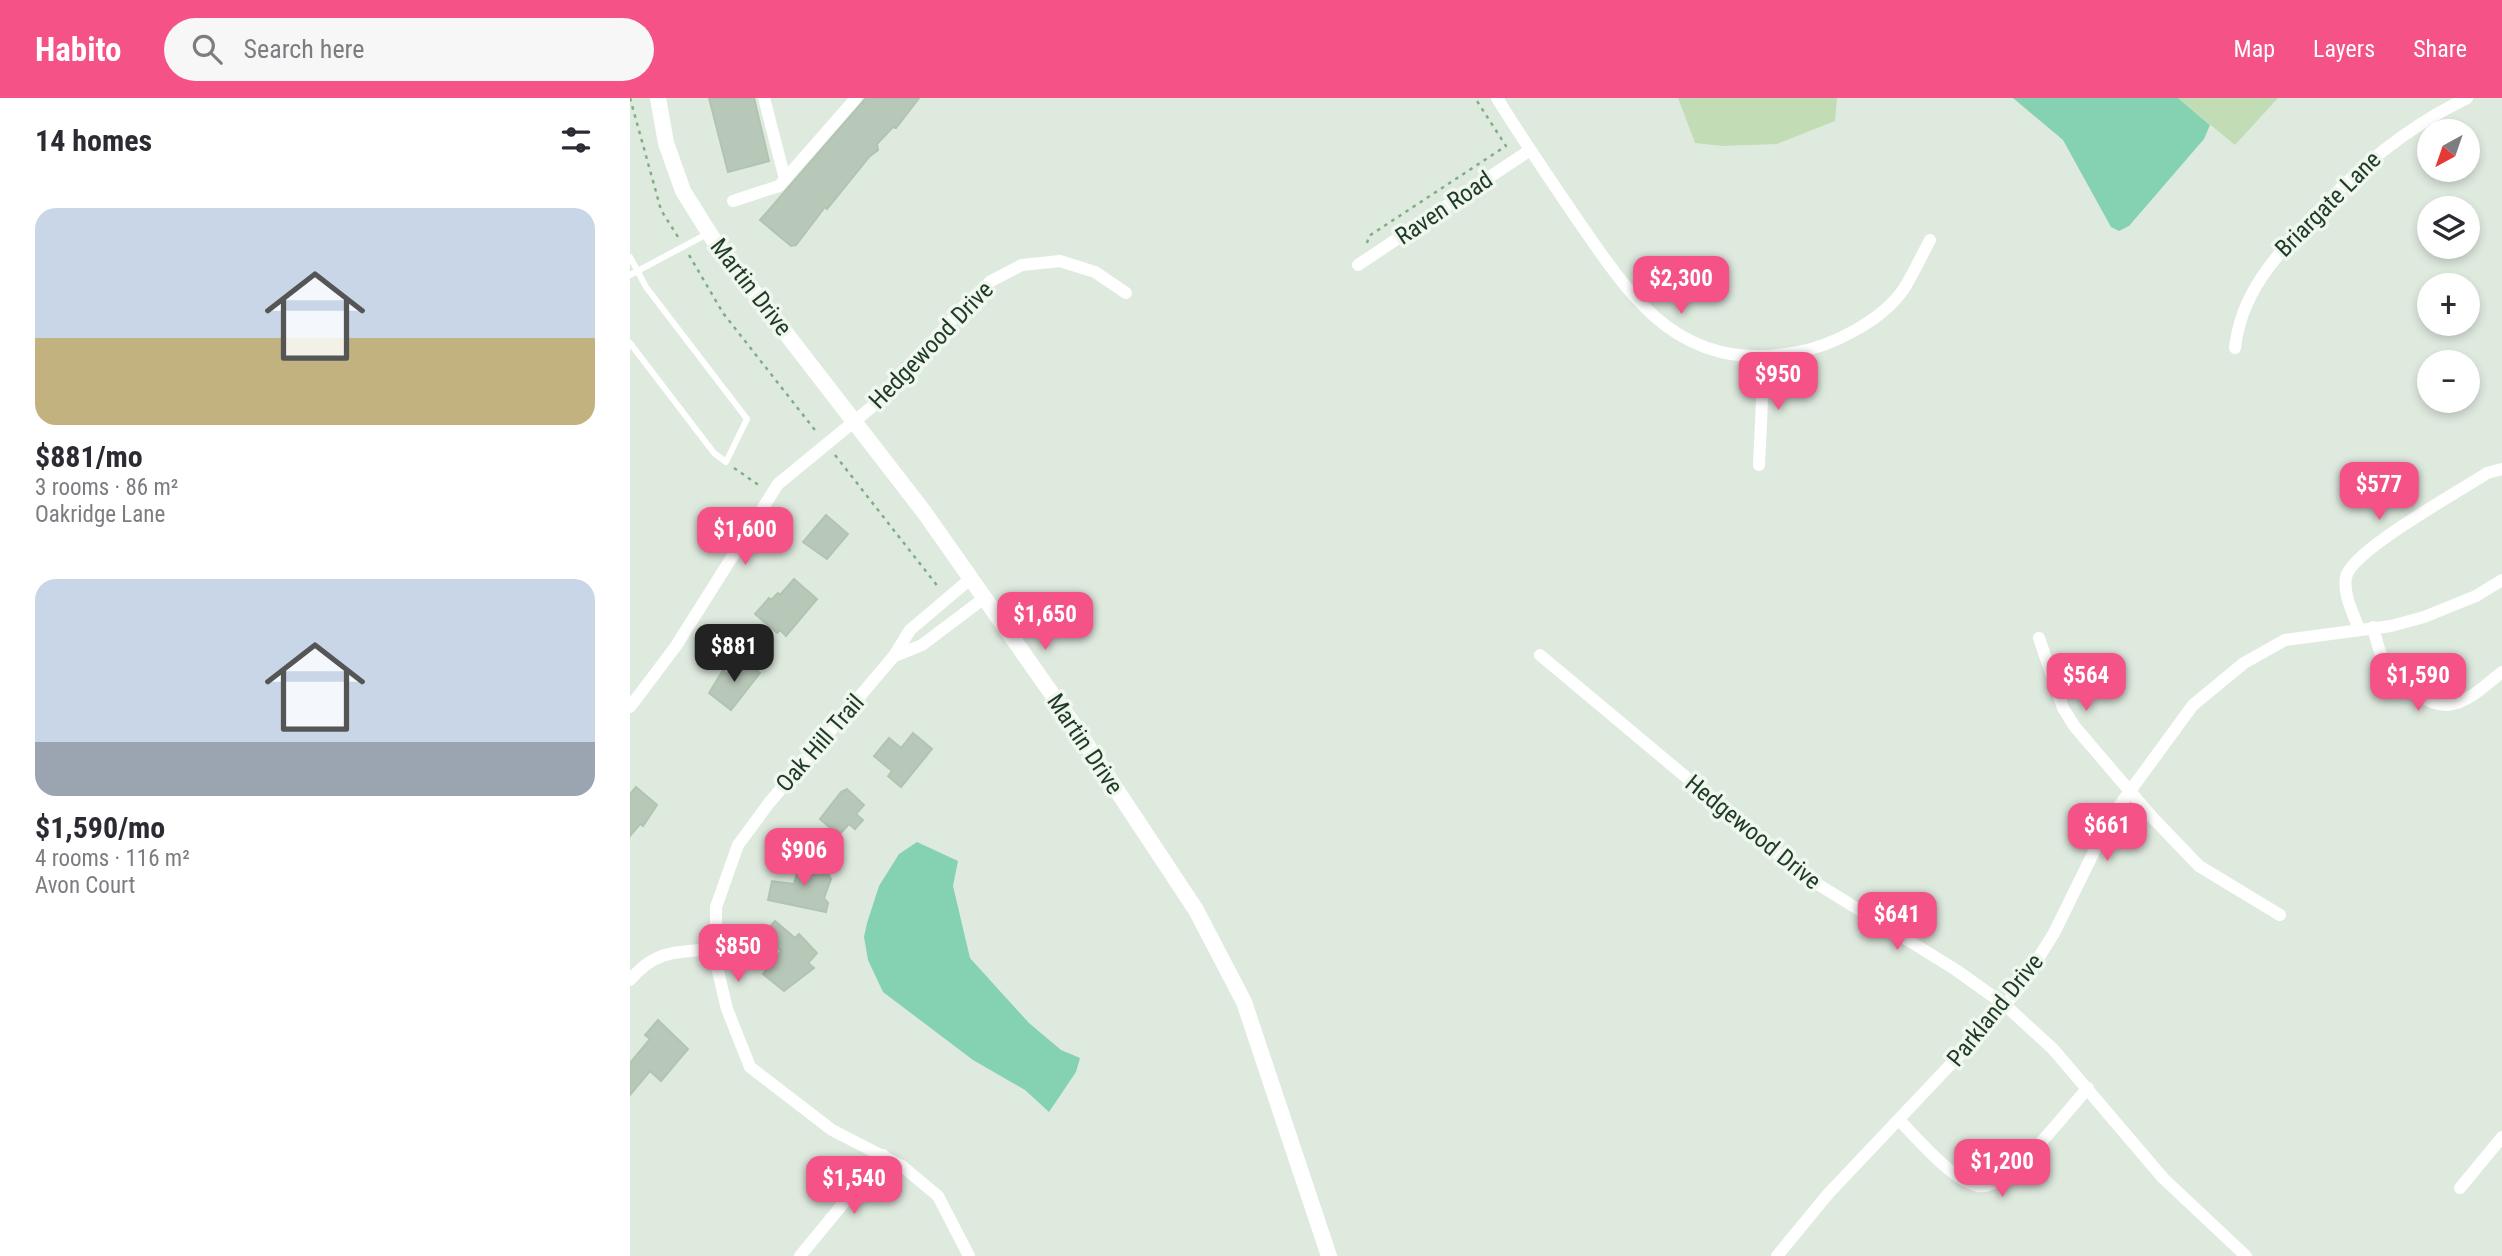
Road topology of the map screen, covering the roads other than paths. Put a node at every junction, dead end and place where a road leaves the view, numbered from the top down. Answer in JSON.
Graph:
{"nodes":[{"id":1,"x":658,"y":98,"type":"edge"},
{"id":2,"x":764,"y":98,"type":"edge"},
{"id":3,"x":856,"y":98,"type":"edge"},
{"id":4,"x":1497,"y":98,"type":"edge"},
{"id":5,"x":2466,"y":98,"type":"edge"},
{"id":6,"x":1530,"y":150,"type":"junction"},
{"id":7,"x":785,"y":179,"type":"junction"},
{"id":8,"x":733,"y":201,"type":"dead end"},
{"id":9,"x":709,"y":233,"type":"junction"},
{"id":10,"x":1930,"y":240,"type":"dead end"},
{"id":11,"x":630,"y":257,"type":"edge"},
{"id":12,"x":1358,"y":265,"type":"road end"},
{"id":13,"x":638,"y":271,"type":"junction"},
{"id":14,"x":630,"y":275,"type":"edge"},
{"id":15,"x":1126,"y":293,"type":"dead end"},
{"id":16,"x":630,"y":343,"type":"edge"},
{"id":17,"x":2235,"y":348,"type":"dead end"},
{"id":18,"x":1764,"y":358,"type":"junction"},
{"id":19,"x":855,"y":421,"type":"junction"},
{"id":20,"x":1759,"y":465,"type":"dead end"},
{"id":21,"x":2502,"y":469,"type":"edge"},
{"id":22,"x":970,"y":580,"type":"junction"},
{"id":23,"x":2502,"y":580,"type":"edge"},
{"id":24,"x":983,"y":599,"type":"junction"},
{"id":25,"x":2373,"y":628,"type":"junction"},
{"id":26,"x":2359,"y":629,"type":"junction"},
{"id":27,"x":2039,"y":638,"type":"dead end"},
{"id":28,"x":1540,"y":655,"type":"dead end"},
{"id":29,"x":894,"y":656,"type":"junction"},
{"id":30,"x":2502,"y":672,"type":"edge"},
{"id":31,"x":630,"y":707,"type":"edge"},
{"id":32,"x":2129,"y":789,"type":"junction"},
{"id":33,"x":2280,"y":915,"type":"dead end"},
{"id":34,"x":716,"y":949,"type":"junction"},
{"id":35,"x":630,"y":980,"type":"edge"},
{"id":36,"x":2005,"y":1005,"type":"junction"},
{"id":37,"x":2088,"y":1088,"type":"junction"},
{"id":38,"x":1900,"y":1121,"type":"junction"},
{"id":39,"x":2502,"y":1137,"type":"edge"},
{"id":40,"x":883,"y":1155,"type":"junction"},
{"id":41,"x":2460,"y":1188,"type":"dead end"},
{"id":42,"x":800,"y":1256,"type":"edge"},
{"id":43,"x":969,"y":1256,"type":"edge"},
{"id":44,"x":1329,"y":1256,"type":"edge"},
{"id":45,"x":1777,"y":1256,"type":"edge"},
{"id":46,"x":2246,"y":1256,"type":"edge"}],
"edges":[{"from":1,"to":9,"type":"street","name":"Martin Drive"},
{"from":2,"to":7,"type":"street"},
{"from":3,"to":7,"type":"street"},
{"from":4,"to":6,"type":"street"},
{"from":5,"to":17,"type":"street","name":"Briargate Lane"},
{"from":6,"to":12,"type":"street","name":"Raven Road"},
{"from":6,"to":18,"type":"street"},
{"from":7,"to":8,"type":"street"},
{"from":9,"to":13,"type":"lane"},
{"from":9,"to":19,"type":"street","name":"Martin Drive"},
{"from":10,"to":18,"type":"street"},
{"from":11,"to":13,"type":"lane"},
{"from":13,"to":14,"type":"lane"},
{"from":13,"to":16,"type":"lane"},
{"from":15,"to":19,"type":"street","name":"Hedgewood Drive"},
{"from":18,"to":20,"type":"street"},
{"from":19,"to":22,"type":"street","name":"Martin Drive"},
{"from":19,"to":31,"type":"street","name":"Hedgewood Drive"},
{"from":21,"to":26,"type":"street"},
{"from":22,"to":24,"type":"street","name":"Martin Drive"},
{"from":22,"to":29,"type":"street","name":"Oak Hill Trail"},
{"from":23,"to":25,"type":"street","name":"Parkland Drive"},
{"from":24,"to":29,"type":"street"},
{"from":24,"to":44,"type":"street","name":"Martin Drive"},
{"from":25,"to":26,"type":"street","name":"Parkland Drive"},
{"from":25,"to":30,"type":"street"},
{"from":26,"to":32,"type":"street","name":"Parkland Drive"},
{"from":27,"to":32,"type":"street"},
{"from":28,"to":36,"type":"street","name":"Hedgewood Drive"},
{"from":29,"to":34,"type":"street","name":"Oak Hill Trail"},
{"from":32,"to":33,"type":"street"},
{"from":32,"to":36,"type":"street","name":"Parkland Drive"},
{"from":34,"to":35,"type":"street"},
{"from":34,"to":40,"type":"street","name":"Oak Hill Trail"},
{"from":36,"to":37,"type":"street","name":"Hedgewood Drive"},
{"from":36,"to":38,"type":"street","name":"Parkland Drive"},
{"from":37,"to":38,"type":"street"},
{"from":37,"to":46,"type":"street","name":"Hedgewood Drive"},
{"from":38,"to":45,"type":"street","name":"Parkland Drive"},
{"from":39,"to":41,"type":"street"},
{"from":40,"to":42,"type":"street"},
{"from":40,"to":43,"type":"street","name":"Oak Hill Trail"}]}
